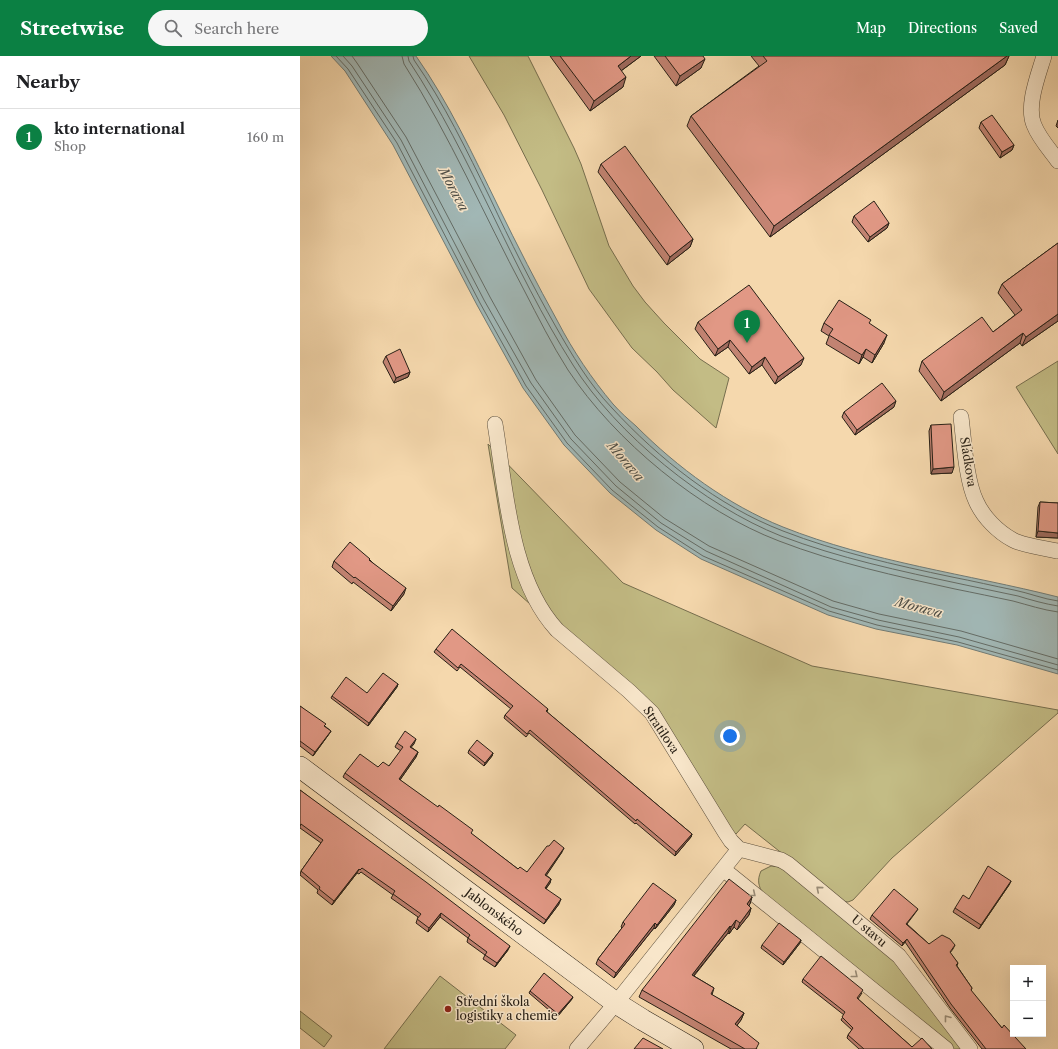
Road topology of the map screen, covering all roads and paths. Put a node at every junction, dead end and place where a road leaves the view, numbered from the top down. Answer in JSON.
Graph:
{"nodes":[{"id":1,"x":1044,"y":56,"type":"edge"},
{"id":2,"x":1058,"y":161,"type":"edge"},
{"id":3,"x":961,"y":417,"type":"dead end"},
{"id":4,"x":496,"y":424,"type":"dead end"},
{"id":5,"x":1058,"y":551,"type":"edge"},
{"id":6,"x":300,"y":767,"type":"edge"},
{"id":7,"x":739,"y":849,"type":"junction"},
{"id":8,"x":723,"y":869,"type":"junction"},
{"id":9,"x":616,"y":1003,"type":"junction"},
{"id":10,"x":577,"y":1049,"type":"edge"},
{"id":11,"x":693,"y":1049,"type":"edge"},
{"id":12,"x":946,"y":1049,"type":"edge"},
{"id":13,"x":970,"y":1049,"type":"edge"}],
"edges":[{"from":1,"to":2,"type":"street"},
{"from":3,"to":5,"type":"street","name":"Sládkova"},
{"from":4,"to":7,"type":"street","name":"Stratilova"},
{"from":6,"to":9,"type":"street","name":"Jablonského"},
{"from":7,"to":8,"type":"street"},
{"from":13,"to":7,"type":"street","name":"U stavu","one_way":true},
{"from":8,"to":9,"type":"street"},
{"from":8,"to":12,"type":"street","one_way":true},
{"from":9,"to":10,"type":"street"},
{"from":9,"to":11,"type":"street","name":"Jablonského"}]}
